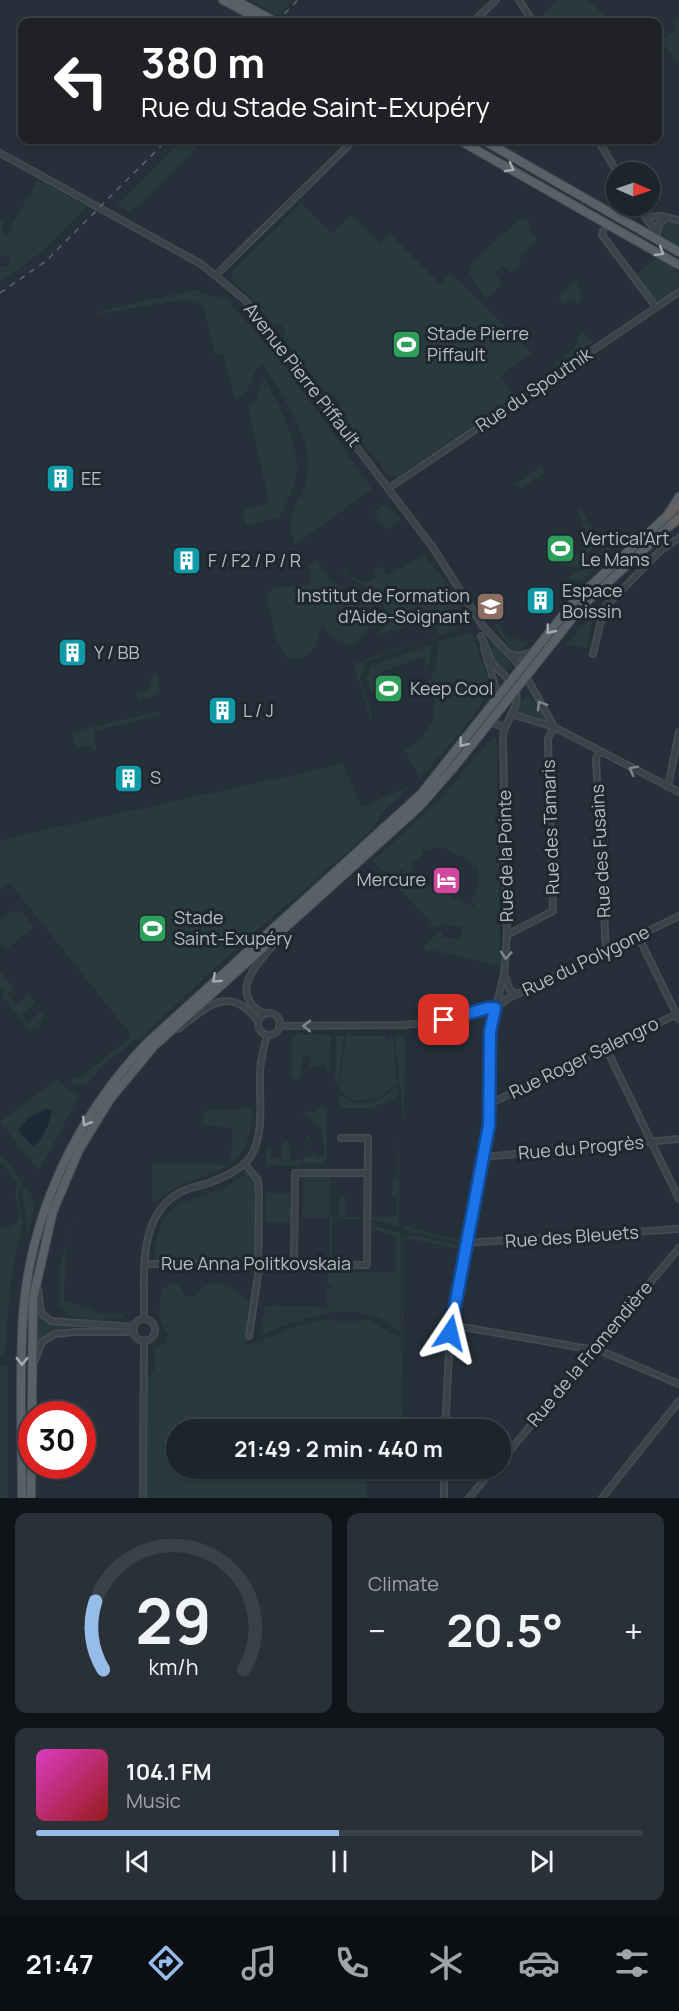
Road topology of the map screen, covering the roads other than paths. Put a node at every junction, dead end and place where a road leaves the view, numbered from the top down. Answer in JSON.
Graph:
{"nodes":[{"id":1,"x":223,"y":0,"type":"edge"},
{"id":2,"x":235,"y":0,"type":"edge"},
{"id":3,"x":496,"y":0,"type":"edge"},
{"id":4,"x":519,"y":0,"type":"edge"},
{"id":5,"x":257,"y":18,"type":"edge"},
{"id":6,"x":269,"y":18,"type":"edge"},
{"id":7,"x":477,"y":18,"type":"edge"},
{"id":8,"x":530,"y":18,"type":"edge"},
{"id":9,"x":350,"y":144,"type":"edge"},
{"id":10,"x":466,"y":144,"type":"edge"},
{"id":11,"x":490,"y":144,"type":"edge"},
{"id":12,"x":600,"y":144,"type":"edge"},
{"id":13,"x":0,"y":153,"type":"edge"},
{"id":14,"x":611,"y":162,"type":"edge"},
{"id":15,"x":645,"y":217,"type":"joint"},
{"id":16,"x":666,"y":217,"type":"junction"},
{"id":17,"x":679,"y":220,"type":"edge"},
{"id":18,"x":603,"y":231,"type":"dead end"},
{"id":19,"x":657,"y":236,"type":"junction"},
{"id":20,"x":679,"y":252,"type":"edge"},
{"id":21,"x":679,"y":265,"type":"edge"},
{"id":22,"x":216,"y":275,"type":"junction"},
{"id":23,"x":679,"y":292,"type":"edge"},
{"id":24,"x":656,"y":307,"type":"junction"},
{"id":25,"x":389,"y":488,"type":"junction"},
{"id":26,"x":679,"y":497,"type":"edge"},
{"id":27,"x":679,"y":505,"type":"edge"},
{"id":28,"x":673,"y":519,"type":"edge"},
{"id":29,"x":679,"y":538,"type":"edge"},
{"id":30,"x":482,"y":625,"type":"junction"},
{"id":31,"x":482,"y":636,"type":"junction"},
{"id":32,"x":501,"y":647,"type":"junction"},
{"id":33,"x":532,"y":652,"type":"junction"},
{"id":34,"x":593,"y":654,"type":"dead end"},
{"id":35,"x":521,"y":668,"type":"junction"},
{"id":36,"x":525,"y":677,"type":"junction"},
{"id":37,"x":514,"y":685,"type":"junction"},
{"id":38,"x":498,"y":696,"type":"junction"},
{"id":39,"x":511,"y":714,"type":"junction"},
{"id":40,"x":489,"y":722,"type":"junction"},
{"id":41,"x":504,"y":727,"type":"junction"},
{"id":42,"x":554,"y":727,"type":"junction"},
{"id":43,"x":679,"y":732,"type":"edge"},
{"id":44,"x":599,"y":752,"type":"junction"},
{"id":45,"x":668,"y":787,"type":"junction"},
{"id":46,"x":679,"y":792,"type":"edge"},
{"id":47,"x":679,"y":916,"type":"edge"},
{"id":48,"x":292,"y":921,"type":"junction"},
{"id":49,"x":507,"y":935,"type":"junction"},
{"id":50,"x":638,"y":936,"type":"junction"},
{"id":51,"x":606,"y":951,"type":"junction"},
{"id":52,"x":504,"y":974,"type":"junction"},
{"id":53,"x":518,"y":994,"type":"junction"},
{"id":54,"x":495,"y":1008,"type":"junction"},
{"id":55,"x":264,"y":1014,"type":"junction"},
{"id":56,"x":678,"y":1015,"type":"edge"},
{"id":57,"x":258,"y":1021,"type":"junction"},
{"id":58,"x":279,"y":1026,"type":"junction"},
{"id":59,"x":267,"y":1035,"type":"junction"},
{"id":60,"x":154,"y":1046,"type":"junction"},
{"id":61,"x":606,"y":1048,"type":"junction"},
{"id":62,"x":489,"y":1104,"type":"junction"},
{"id":63,"x":341,"y":1138,"type":"dead end"},
{"id":64,"x":679,"y":1139,"type":"edge"},
{"id":65,"x":652,"y":1142,"type":"junction"},
{"id":66,"x":483,"y":1157,"type":"junction"},
{"id":67,"x":245,"y":1164,"type":"junction"},
{"id":68,"x":367,"y":1173,"type":"junction"},
{"id":69,"x":679,"y":1199,"type":"edge"},
{"id":70,"x":679,"y":1230,"type":"edge"},
{"id":71,"x":465,"y":1243,"type":"junction"},
{"id":72,"x":679,"y":1248,"type":"edge"},
{"id":73,"x":39,"y":1264,"type":"junction"},
{"id":74,"x":146,"y":1264,"type":"junction"},
{"id":75,"x":258,"y":1264,"type":"junction"},
{"id":76,"x":294,"y":1264,"type":"junction"},
{"id":77,"x":144,"y":1319,"type":"junction"},
{"id":78,"x":451,"y":1325,"type":"junction"},
{"id":79,"x":134,"y":1329,"type":"junction"},
{"id":80,"x":249,"y":1336,"type":"dead end"},
{"id":81,"x":144,"y":1340,"type":"junction"},
{"id":82,"x":594,"y":1350,"type":"junction"},
{"id":83,"x":679,"y":1384,"type":"edge"},
{"id":84,"x":30,"y":1385,"type":"junction"},
{"id":85,"x":679,"y":1401,"type":"edge"},
{"id":86,"x":446,"y":1419,"type":"edge"},
{"id":87,"x":511,"y":1449,"type":"edge"},
{"id":88,"x":444,"y":1479,"type":"edge"},
{"id":89,"x":485,"y":1479,"type":"edge"},
{"id":90,"x":33,"y":1484,"type":"junction"},
{"id":91,"x":22,"y":1498,"type":"edge"},
{"id":92,"x":31,"y":1498,"type":"edge"},
{"id":93,"x":36,"y":1498,"type":"edge"},
{"id":94,"x":143,"y":1498,"type":"edge"},
{"id":95,"x":444,"y":1498,"type":"edge"},
{"id":96,"x":469,"y":1498,"type":"edge"},
{"id":97,"x":602,"y":1498,"type":"edge"}],
"edges":[{"from":1,"to":5,"type":"main road"},
{"from":2,"to":6,"type":"main road"},
{"from":3,"to":7,"type":"street"},
{"from":4,"to":8,"type":"street"},
{"from":9,"to":22,"type":"street"},
{"from":10,"to":21,"type":"main road","one_way":true},
{"from":11,"to":19,"type":"main road"},
{"from":12,"to":14,"type":"street"},
{"from":13,"to":22,"type":"street","name":"Avenue Pierre Piffault"},
{"from":15,"to":16,"type":"street"},
{"from":15,"to":19,"type":"street"},
{"from":16,"to":17,"type":"street"},
{"from":16,"to":19,"type":"street"},
{"from":18,"to":24,"type":"street"},
{"from":19,"to":20,"type":"main road"},
{"from":22,"to":25,"type":"street","name":"Avenue Pierre Piffault"},
{"from":23,"to":24,"type":"street","name":"Rue du Spoutnik"},
{"from":24,"to":25,"type":"street","name":"Rue du Spoutnik"},
{"from":25,"to":30,"type":"street","name":"Avenue Pierre Piffault"},
{"from":26,"to":28,"type":"main road"},
{"from":27,"to":28,"type":"highway"},
{"from":28,"to":33,"type":"main road","one_way":true},
{"from":28,"to":36,"type":"main road"},
{"from":29,"to":34,"type":"street"},
{"from":30,"to":31,"type":"street"},
{"from":30,"to":32,"type":"street","name":"Avenue Pierre Piffault"},
{"from":31,"to":37,"type":"street"},
{"from":31,"to":38,"type":"street"},
{"from":32,"to":33,"type":"street"},
{"from":32,"to":35,"type":"street","name":"Avenue Pierre Piffault"},
{"from":33,"to":35,"type":"main road"},
{"from":35,"to":36,"type":"street","name":"Avenue Pierre Piffault"},
{"from":35,"to":37,"type":"main road"},
{"from":36,"to":37,"type":"main road"},
{"from":42,"to":36,"type":"street","name":"Avenue Pierre Piffault","one_way":true},
{"from":37,"to":38,"type":"main road"},
{"from":37,"to":39,"type":"street","name":"Rue de la Pointe"},
{"from":37,"to":40,"type":"main road"},
{"from":38,"to":91,"type":"main road","one_way":true},
{"from":39,"to":41,"type":"street","name":"Rue de la Pointe"},
{"from":39,"to":42,"type":"street"},
{"from":40,"to":41,"type":"street"},
{"from":40,"to":48,"type":"main road"},
{"from":41,"to":49,"type":"street","name":"Rue de la Pointe"},
{"from":42,"to":44,"type":"street"},
{"from":42,"to":49,"type":"street","name":"Rue des Tamaris"},
{"from":43,"to":45,"type":"street"},
{"from":45,"to":44,"type":"street","one_way":true},
{"from":44,"to":51,"type":"street","name":"Rue des Fusains"},
{"from":45,"to":46,"type":"street"},
{"from":47,"to":50,"type":"street","name":"Rue du Polygone"},
{"from":48,"to":55,"type":"street"},
{"from":48,"to":60,"type":"main road"},
{"from":49,"to":52,"type":"street","name":"Rue de la Pointe","one_way":true},
{"from":50,"to":51,"type":"street","name":"Rue du Polygone"},
{"from":50,"to":56,"type":"street"},
{"from":51,"to":53,"type":"street","name":"Rue du Polygone"},
{"from":52,"to":53,"type":"street"},
{"from":52,"to":54,"type":"street","name":"Rue du Polygone"},
{"from":53,"to":54,"type":"street","name":"Rue du Polygone"},
{"from":54,"to":58,"type":"street","one_way":true},
{"from":54,"to":62,"type":"street","name":"Rue du Polygone"},
{"from":55,"to":57,"type":"street"},
{"from":55,"to":58,"type":"street"},
{"from":56,"to":61,"type":"street","name":"Rue Roger Salengro"},
{"from":57,"to":59,"type":"street"},
{"from":57,"to":60,"type":"street"},
{"from":58,"to":59,"type":"street"},
{"from":59,"to":67,"type":"street"},
{"from":60,"to":73,"type":"main road"},
{"from":61,"to":62,"type":"street","name":"Rue Roger Salengro"},
{"from":61,"to":65,"type":"street"},
{"from":62,"to":66,"type":"street","name":"Rue du Polygone"},
{"from":63,"to":68,"type":"street"},
{"from":64,"to":65,"type":"street","name":"Rue du Progrès"},
{"from":65,"to":66,"type":"street","name":"Rue du Progrès"},
{"from":65,"to":69,"type":"street"},
{"from":66,"to":71,"type":"street","name":"Rue du Polygone"},
{"from":67,"to":74,"type":"street"},
{"from":67,"to":75,"type":"street"},
{"from":68,"to":76,"type":"street"},
{"from":68,"to":76,"type":"street","name":"Rue Anna Politkovskaia"},
{"from":70,"to":71,"type":"street","name":"Rue des Bleuets"},
{"from":71,"to":78,"type":"street","name":"Rue du Polygone"},
{"from":72,"to":82,"type":"street","name":"Rue de la Fromendière"},
{"from":73,"to":79,"type":"street"},
{"from":73,"to":84,"type":"main road"},
{"from":74,"to":75,"type":"street","name":"Rue Anna Politkovskaia"},
{"from":74,"to":77,"type":"street"},
{"from":75,"to":76,"type":"street","name":"Rue Anna Politkovskaia"},
{"from":75,"to":80,"type":"street"},
{"from":77,"to":79,"type":"street"},
{"from":77,"to":81,"type":"street"},
{"from":78,"to":82,"type":"street"},
{"from":78,"to":86,"type":"street","name":"Rue du Polygone"},
{"from":79,"to":81,"type":"street"},
{"from":79,"to":84,"type":"street"},
{"from":81,"to":94,"type":"street"},
{"from":82,"to":83,"type":"street"},
{"from":82,"to":87,"type":"street","name":"Rue de la Fromendière"},
{"from":84,"to":90,"type":"main road"},
{"from":85,"to":97,"type":"street"},
{"from":88,"to":95,"type":"street"},
{"from":89,"to":96,"type":"street"},
{"from":90,"to":92,"type":"main road"},
{"from":90,"to":93,"type":"main road"}]}
